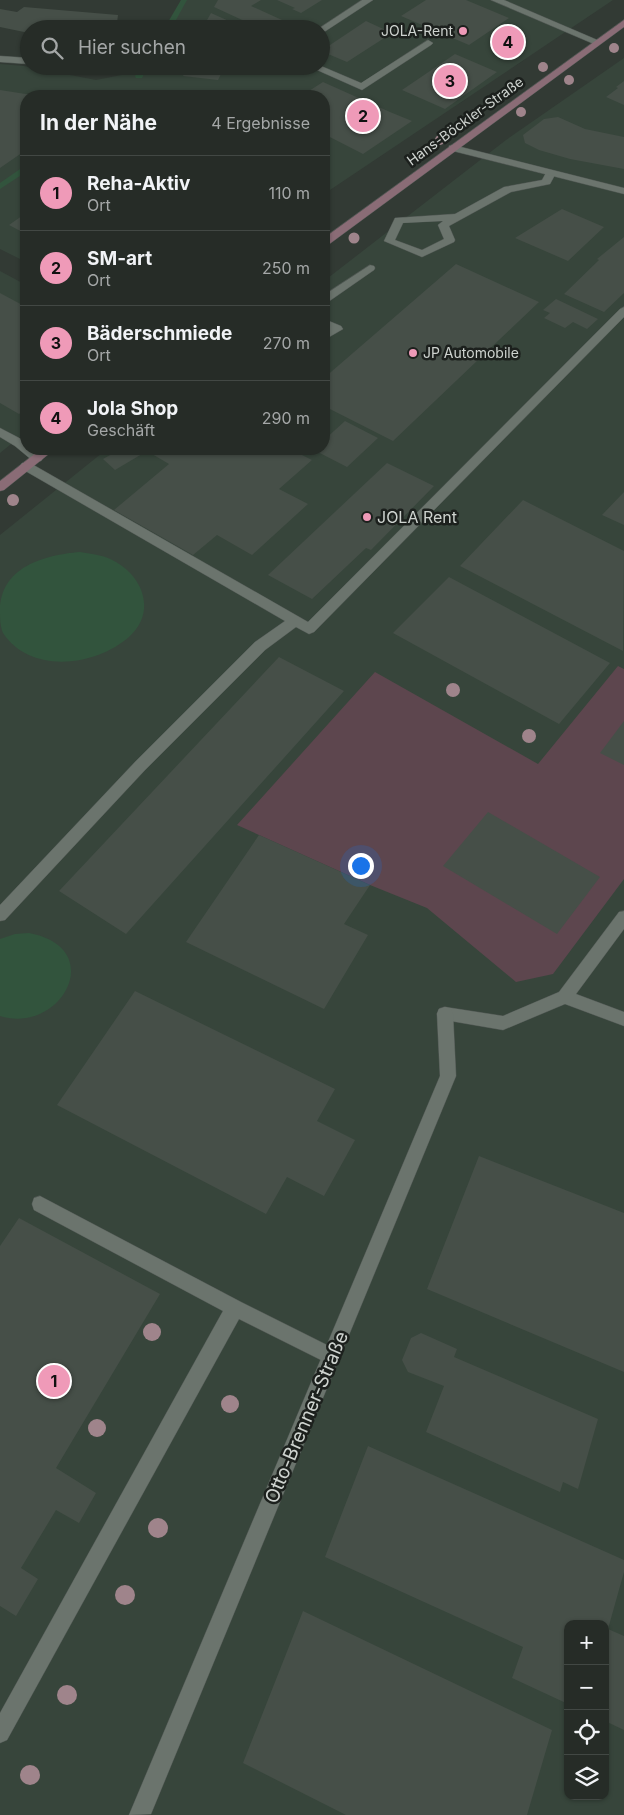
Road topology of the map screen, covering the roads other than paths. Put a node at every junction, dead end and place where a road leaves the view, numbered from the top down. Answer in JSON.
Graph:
{"nodes":[{"id":1,"x":368,"y":0,"type":"edge"},
{"id":2,"x":496,"y":0,"type":"edge"},
{"id":3,"x":624,"y":22,"type":"edge"},
{"id":4,"x":330,"y":25,"type":"edge"},
{"id":5,"x":597,"y":42,"type":"junction"},
{"id":6,"x":428,"y":43,"type":"dead end"},
{"id":7,"x":0,"y":59,"type":"edge"},
{"id":8,"x":20,"y":60,"type":"edge"},
{"id":9,"x":330,"y":73,"type":"edge"},
{"id":10,"x":452,"y":148,"type":"junction"},
{"id":11,"x":551,"y":173,"type":"junction"},
{"id":12,"x":624,"y":191,"type":"edge"},
{"id":13,"x":458,"y":217,"type":"junction"},
{"id":14,"x":330,"y":239,"type":"edge"},
{"id":15,"x":370,"y":268,"type":"dead end"},
{"id":16,"x":330,"y":296,"type":"edge"},
{"id":17,"x":624,"y":311,"type":"edge"},
{"id":18,"x":330,"y":326,"type":"edge"},
{"id":19,"x":330,"y":333,"type":"edge"},
{"id":20,"x":0,"y":432,"type":"edge"},
{"id":21,"x":20,"y":444,"type":"edge"},
{"id":22,"x":33,"y":455,"type":"edge"},
{"id":23,"x":41,"y":455,"type":"edge"},
{"id":24,"x":37,"y":458,"type":"junction"},
{"id":25,"x":26,"y":466,"type":"junction"},
{"id":26,"x":0,"y":487,"type":"edge"},
{"id":27,"x":295,"y":621,"type":"junction"},
{"id":28,"x":0,"y":915,"type":"edge"},
{"id":29,"x":624,"y":917,"type":"edge"},
{"id":30,"x":565,"y":997,"type":"junction"},
{"id":31,"x":624,"y":1019,"type":"edge"},
{"id":32,"x":40,"y":1204,"type":"dead end"},
{"id":33,"x":235,"y":1308,"type":"junction"},
{"id":34,"x":331,"y":1356,"type":"junction"},
{"id":35,"x":0,"y":1733,"type":"edge"},
{"id":36,"x":146,"y":1812,"type":"edge"}],
"edges":[{"from":1,"to":4,"type":"street"},
{"from":2,"to":5,"type":"street"},
{"from":3,"to":5,"type":"street","name":"Hans-Böckler-Straße"},
{"from":5,"to":10,"type":"street","name":"Hans-Böckler-Straße"},
{"from":6,"to":9,"type":"street"},
{"from":7,"to":8,"type":"street"},
{"from":10,"to":11,"type":"street"},
{"from":10,"to":14,"type":"street","name":"Hans-Böckler-Straße"},
{"from":11,"to":12,"type":"street"},
{"from":11,"to":13,"type":"street"},
{"from":13,"to":13,"type":"street"},
{"from":15,"to":16,"type":"street"},
{"from":17,"to":27,"type":"street"},
{"from":18,"to":19,"type":"street"},
{"from":20,"to":21,"type":"street"},
{"from":22,"to":24,"type":"street"},
{"from":23,"to":24,"type":"street"},
{"from":24,"to":25,"type":"street"},
{"from":25,"to":26,"type":"street"},
{"from":25,"to":27,"type":"street"},
{"from":27,"to":28,"type":"street"},
{"from":29,"to":30,"type":"street"},
{"from":30,"to":31,"type":"street"},
{"from":30,"to":34,"type":"street","name":"Otto-Brenner-Straße"},
{"from":32,"to":33,"type":"street"},
{"from":33,"to":34,"type":"street"},
{"from":33,"to":35,"type":"street"},
{"from":34,"to":36,"type":"street","name":"Otto-Brenner-Straße"}]}
